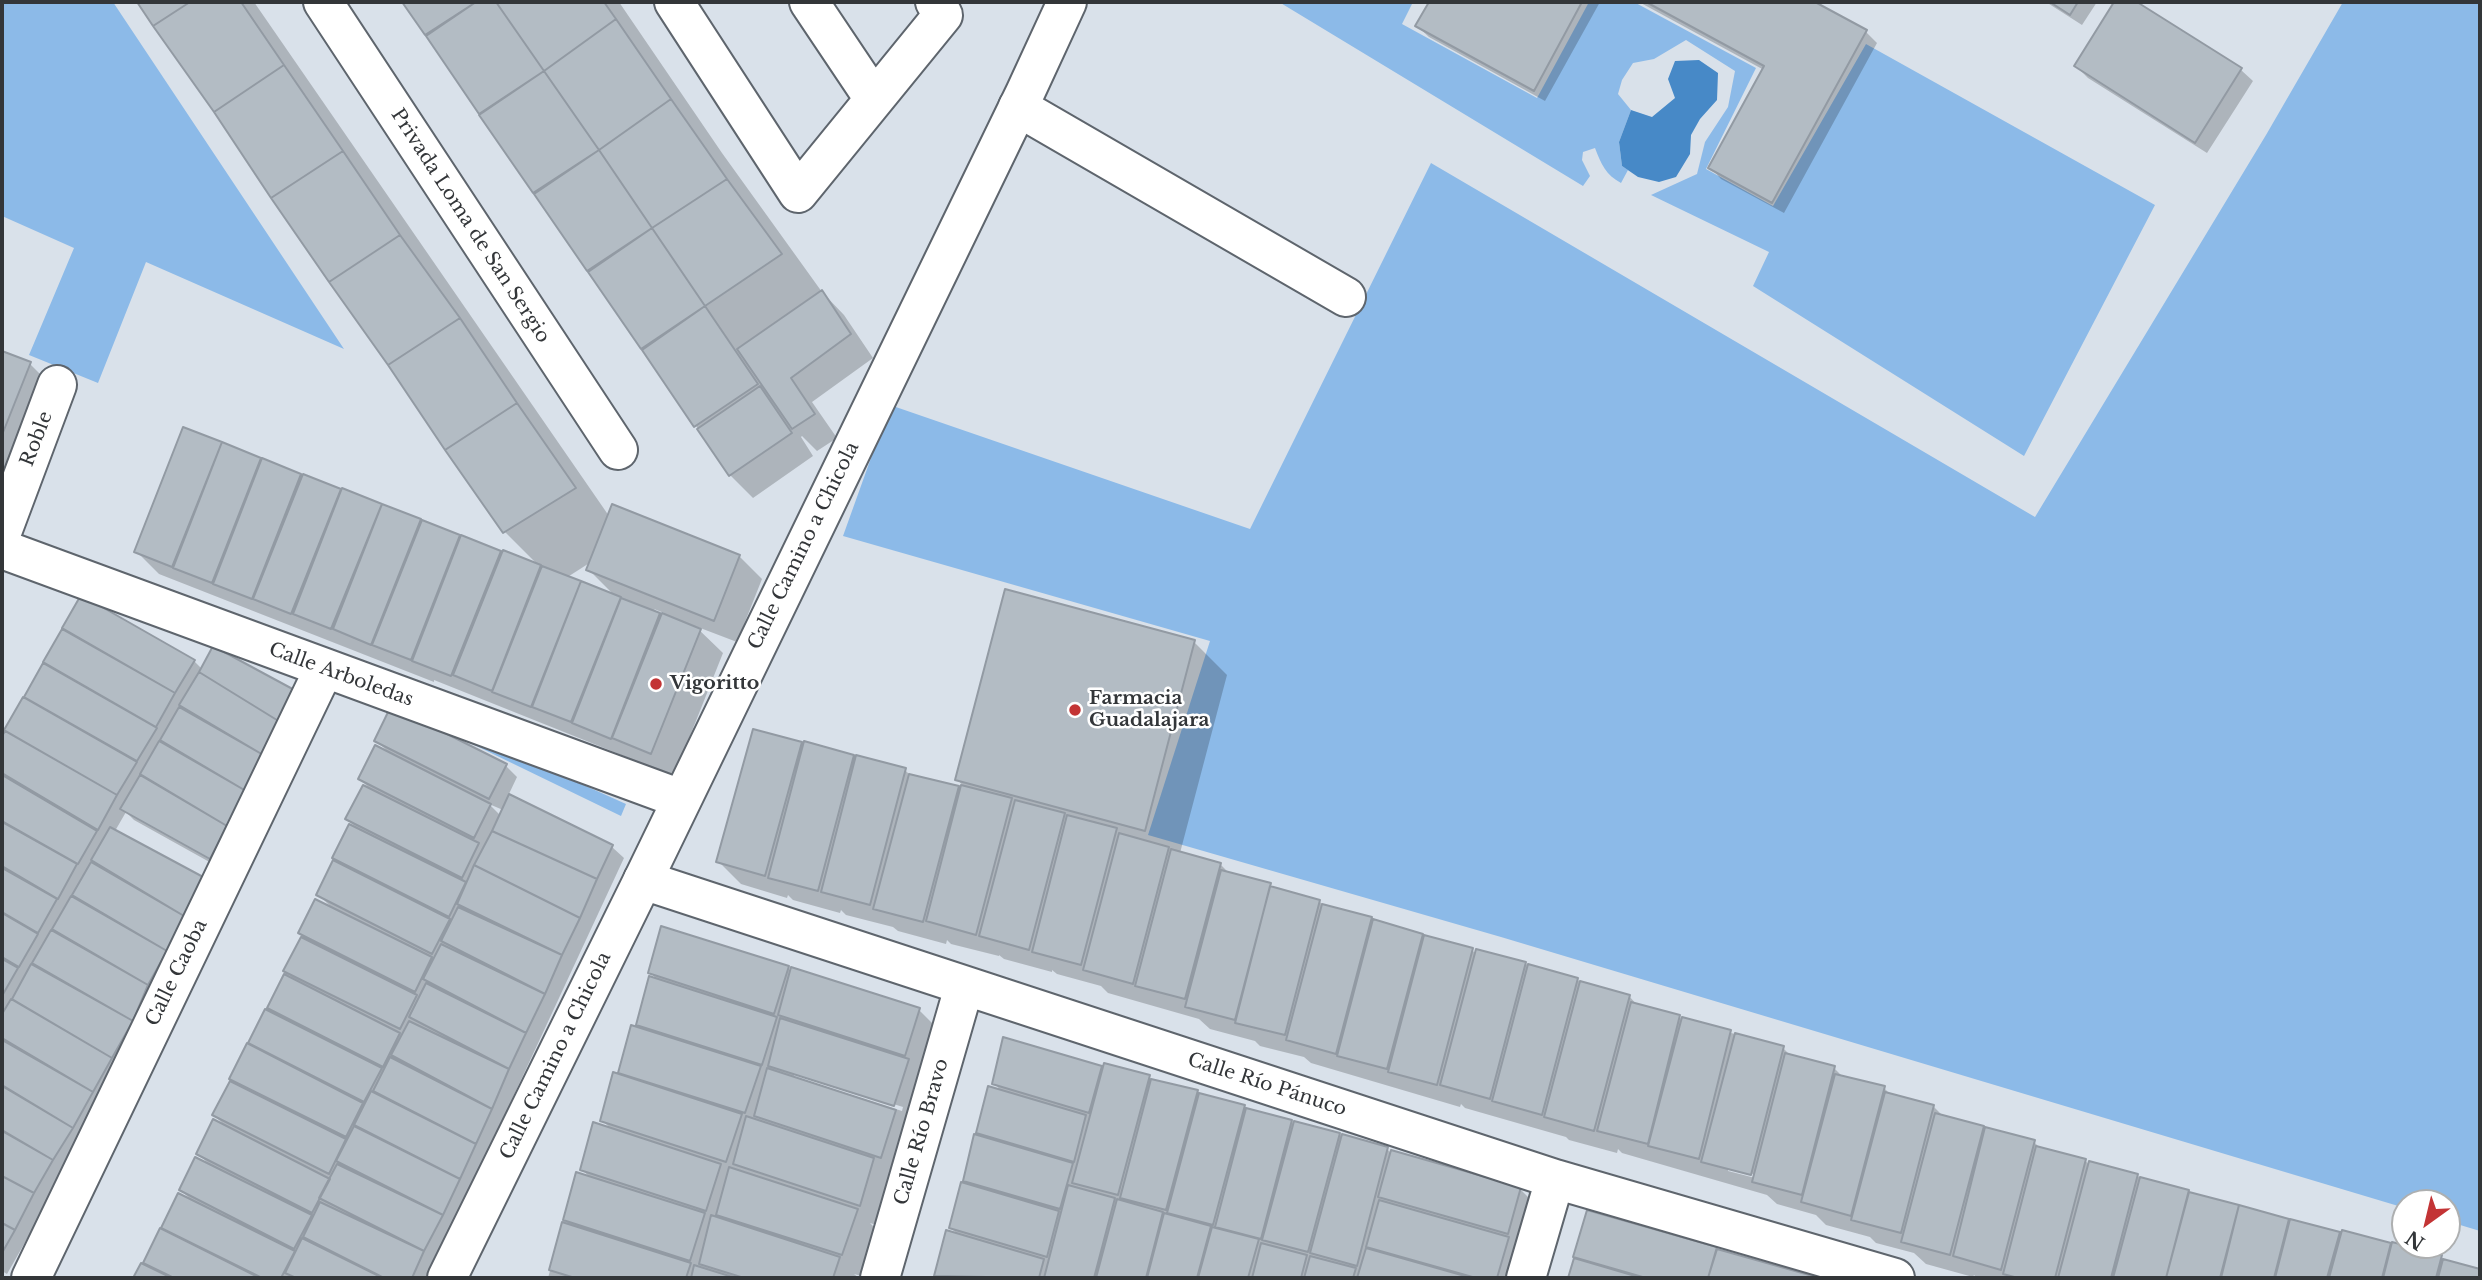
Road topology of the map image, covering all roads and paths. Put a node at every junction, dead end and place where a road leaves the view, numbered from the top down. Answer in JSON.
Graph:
{"nodes":[{"id":1,"x":323,"y":2,"type":"edge"},
{"id":2,"x":674,"y":2,"type":"edge"},
{"id":3,"x":809,"y":2,"type":"edge"},
{"id":4,"x":935,"y":2,"type":"edge"},
{"id":5,"x":1067,"y":2,"type":"edge"},
{"id":6,"x":874,"y":99,"type":"junction"},
{"id":7,"x":1018,"y":107,"type":"junction"},
{"id":8,"x":1346,"y":297,"type":"dead end"},
{"id":9,"x":57,"y":385,"type":"dead end"},
{"id":10,"x":618,"y":450,"type":"dead end"},
{"id":11,"x":2,"y":532,"type":"edge"},
{"id":12,"x":2,"y":549,"type":"edge"},
{"id":13,"x":324,"y":669,"type":"junction"},
{"id":14,"x":681,"y":799,"type":"junction"},
{"id":15,"x":643,"y":880,"type":"junction"},
{"id":16,"x":964,"y":987,"type":"junction"},
{"id":17,"x":1555,"y":1179,"type":"junction"},
{"id":18,"x":1877,"y":1276,"type":"edge"},
{"id":19,"x":31,"y":1278,"type":"edge"},
{"id":20,"x":447,"y":1278,"type":"edge"},
{"id":21,"x":880,"y":1278,"type":"edge"},
{"id":22,"x":1526,"y":1278,"type":"edge"}],
"edges":[{"from":1,"to":10,"type":"street","name":"Privada Loma de San Sergio"},
{"from":2,"to":6,"type":"street"},
{"from":3,"to":6,"type":"street"},
{"from":4,"to":6,"type":"street"},
{"from":5,"to":7,"type":"street","name":"Calle Camino a Chicola"},
{"from":7,"to":8,"type":"street"},
{"from":7,"to":14,"type":"street","name":"Calle Camino a Chicola"},
{"from":9,"to":11,"type":"street","name":"Roble"},
{"from":12,"to":13,"type":"street","name":"Calle Arboledas"},
{"from":13,"to":14,"type":"street","name":"Calle Arboledas"},
{"from":13,"to":19,"type":"street","name":"Calle Caoba"},
{"from":14,"to":15,"type":"street","name":"Calle Camino a Chicola"},
{"from":15,"to":16,"type":"street","name":"Calle Río Pánuco"},
{"from":15,"to":20,"type":"street","name":"Calle Camino a Chicola"},
{"from":16,"to":17,"type":"street","name":"Calle Río Pánuco"},
{"from":16,"to":21,"type":"street","name":"Calle Río Bravo"},
{"from":17,"to":18,"type":"street","name":"Calle Río Pánuco"},
{"from":17,"to":22,"type":"street"}]}
